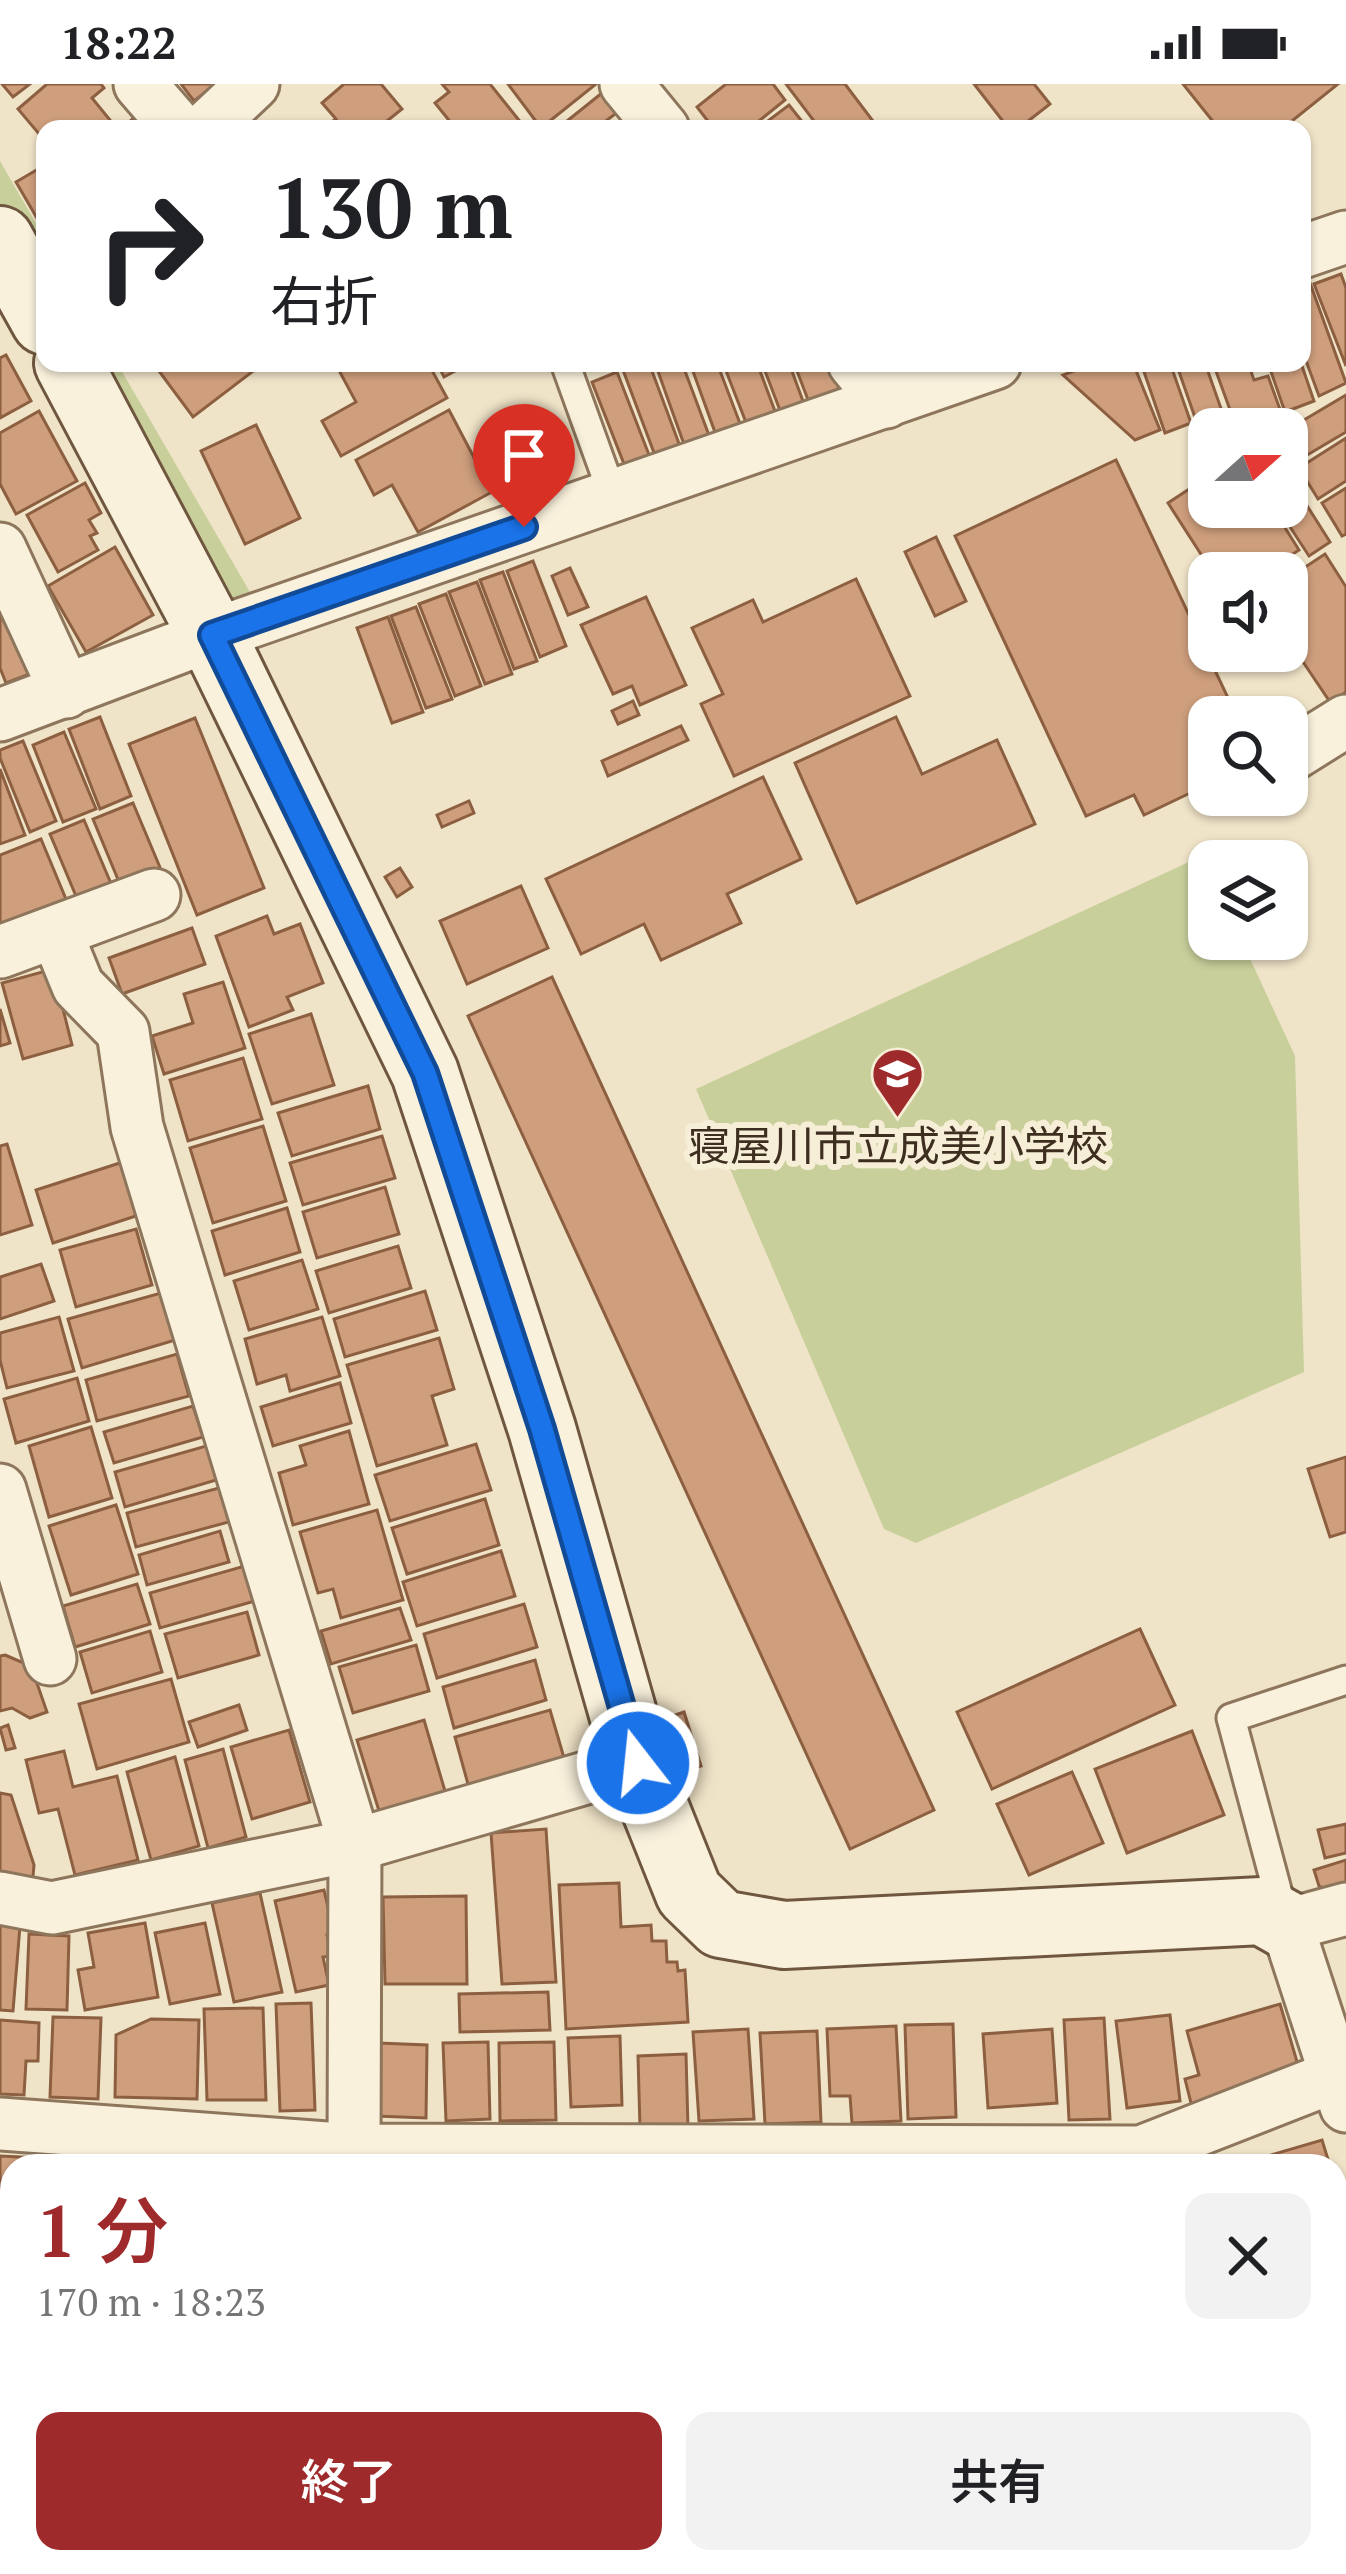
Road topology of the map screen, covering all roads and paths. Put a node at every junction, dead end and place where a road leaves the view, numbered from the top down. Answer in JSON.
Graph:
{"nodes":[{"id":1,"x":140,"y":84,"type":"edge"},
{"id":2,"x":253,"y":84,"type":"edge"},
{"id":3,"x":626,"y":84,"type":"edge"},
{"id":4,"x":171,"y":120,"type":"edge"},
{"id":5,"x":215,"y":120,"type":"edge"},
{"id":6,"x":656,"y":120,"type":"edge"},
{"id":7,"x":1346,"y":237,"type":"edge"},
{"id":8,"x":0,"y":240,"type":"edge"},
{"id":9,"x":1311,"y":250,"type":"edge"},
{"id":10,"x":36,"y":304,"type":"edge"},
{"id":11,"x":73,"y":372,"type":"edge"},
{"id":12,"x":568,"y":372,"type":"edge"},
{"id":13,"x":861,"y":372,"type":"edge"},
{"id":14,"x":970,"y":372,"type":"edge"},
{"id":15,"x":886,"y":402,"type":"junction"},
{"id":16,"x":613,"y":496,"type":"junction"},
{"id":17,"x":0,"y":549,"type":"edge"},
{"id":18,"x":212,"y":635,"type":"junction"},
{"id":19,"x":66,"y":692,"type":"junction"},
{"id":20,"x":0,"y":716,"type":"edge"},
{"id":21,"x":1346,"y":721,"type":"edge"},
{"id":22,"x":1308,"y":745,"type":"edge"},
{"id":23,"x":154,"y":896,"type":"dead end"},
{"id":24,"x":56,"y":932,"type":"junction"},
{"id":25,"x":0,"y":952,"type":"edge"},
{"id":26,"x":0,"y":1490,"type":"edge"},
{"id":27,"x":29,"y":1636,"type":"edge"},
{"id":28,"x":1346,"y":1680,"type":"edge"},
{"id":29,"x":638,"y":1763,"type":"junction"},
{"id":30,"x":355,"y":1845,"type":"junction"},
{"id":31,"x":0,"y":1898,"type":"edge"},
{"id":32,"x":1316,"y":1917,"type":"edge"},
{"id":33,"x":1342,"y":2084,"type":"edge"},
{"id":34,"x":0,"y":2124,"type":"edge"},
{"id":35,"x":354,"y":2150,"type":"junction"}],
"edges":[{"from":1,"to":4,"type":"street"},
{"from":2,"to":5,"type":"street"},
{"from":3,"to":6,"type":"street"},
{"from":7,"to":9,"type":"street"},
{"from":8,"to":10,"type":"street"},
{"from":11,"to":18,"type":"street"},
{"from":12,"to":16,"type":"lane"},
{"from":13,"to":15,"type":"street"},
{"from":14,"to":15,"type":"street"},
{"from":15,"to":16,"type":"street"},
{"from":16,"to":18,"type":"street"},
{"from":17,"to":19,"type":"street"},
{"from":18,"to":19,"type":"street"},
{"from":18,"to":29,"type":"street"},
{"from":19,"to":20,"type":"street"},
{"from":21,"to":22,"type":"street"},
{"from":23,"to":24,"type":"street"},
{"from":24,"to":25,"type":"street"},
{"from":24,"to":30,"type":"street"},
{"from":26,"to":27,"type":"street"},
{"from":28,"to":32,"type":"lane"},
{"from":29,"to":30,"type":"street"},
{"from":29,"to":32,"type":"street"},
{"from":30,"to":31,"type":"street"},
{"from":30,"to":35,"type":"street"},
{"from":32,"to":33,"type":"street"},
{"from":33,"to":35,"type":"street"},
{"from":34,"to":35,"type":"street"}]}
